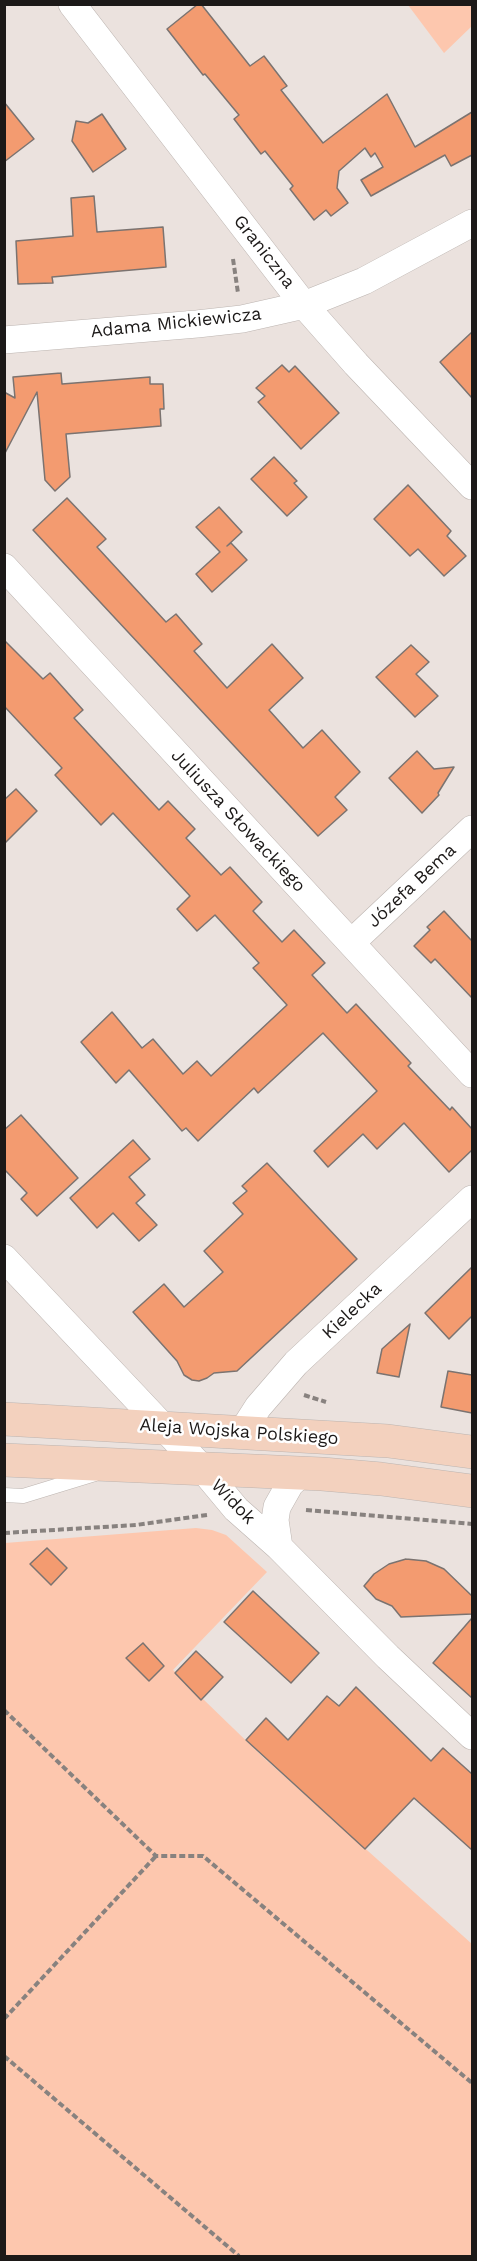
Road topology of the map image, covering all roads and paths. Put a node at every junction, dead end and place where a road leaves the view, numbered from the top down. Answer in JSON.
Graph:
{"nodes":[{"id":1,"x":72,"y":4,"type":"edge"},
{"id":2,"x":472,"y":223,"type":"edge"},
{"id":3,"x":304,"y":305,"type":"junction"},
{"id":4,"x":4,"y":340,"type":"edge"},
{"id":5,"x":472,"y":486,"type":"edge"},
{"id":6,"x":4,"y":567,"type":"edge"},
{"id":7,"x":472,"y":829,"type":"edge"},
{"id":8,"x":351,"y":943,"type":"junction"},
{"id":9,"x":472,"y":1074,"type":"edge"},
{"id":10,"x":472,"y":1199,"type":"edge"},
{"id":11,"x":4,"y":1258,"type":"edge"},
{"id":12,"x":4,"y":1419,"type":"edge"},
{"id":13,"x":162,"y":1427,"type":"junction"},
{"id":14,"x":242,"y":1432,"type":"junction"},
{"id":15,"x":472,"y":1452,"type":"edge"},
{"id":16,"x":4,"y":1460,"type":"edge"},
{"id":17,"x":129,"y":1464,"type":"junction"},
{"id":18,"x":201,"y":1467,"type":"junction"},
{"id":19,"x":302,"y":1473,"type":"junction"},
{"id":20,"x":472,"y":1491,"type":"edge"},
{"id":21,"x":4,"y":1495,"type":"edge"},
{"id":22,"x":300,"y":1509,"type":"dead end"},
{"id":23,"x":213,"y":1514,"type":"dead end"},
{"id":24,"x":472,"y":1524,"type":"edge"},
{"id":25,"x":4,"y":1533,"type":"edge"},
{"id":26,"x":279,"y":1547,"type":"junction"},
{"id":27,"x":4,"y":1710,"type":"edge"},
{"id":28,"x":472,"y":1736,"type":"edge"},
{"id":29,"x":156,"y":1856,"type":"junction"},
{"id":30,"x":4,"y":2019,"type":"edge"},
{"id":31,"x":4,"y":2056,"type":"edge"},
{"id":32,"x":472,"y":2083,"type":"edge"},
{"id":33,"x":239,"y":2256,"type":"edge"}],
"edges":[{"from":1,"to":3,"type":"street","name":"Graniczna"},
{"from":2,"to":3,"type":"street","name":"Adama Mickiewicza"},
{"from":3,"to":4,"type":"street","name":"Adama Mickiewicza"},
{"from":3,"to":5,"type":"street","name":"Graniczna"},
{"from":6,"to":8,"type":"street","name":"Juliusza Słowackiego"},
{"from":7,"to":8,"type":"street","name":"Józefa Bema"},
{"from":8,"to":9,"type":"street","name":"Juliusza Słowackiego"},
{"from":10,"to":14,"type":"street","name":"Kielecka"},
{"from":11,"to":13,"type":"street","name":"Widok"},
{"from":12,"to":13,"type":"main road","name":"Aleja Wojska Polskiego"},
{"from":13,"to":14,"type":"main road","name":"Aleja Wojska Polskiego"},
{"from":13,"to":18,"type":"street","name":"Widok"},
{"from":14,"to":15,"type":"main road","name":"Aleja Wojska Polskiego"},
{"from":16,"to":17,"type":"main road","name":"Aleja Wojska Polskiego"},
{"from":17,"to":18,"type":"main road","name":"Aleja Wojska Polskiego"},
{"from":17,"to":21,"type":"lane"},
{"from":18,"to":19,"type":"main road","name":"Aleja Wojska Polskiego"},
{"from":18,"to":26,"type":"street","name":"Widok"},
{"from":19,"to":20,"type":"main road","name":"Aleja Wojska Polskiego"},
{"from":19,"to":26,"type":"street"},
{"from":22,"to":24,"type":"path"},
{"from":23,"to":25,"type":"path"},
{"from":26,"to":28,"type":"street","name":"Widok"},
{"from":27,"to":29,"type":"path"},
{"from":29,"to":30,"type":"path"},
{"from":29,"to":32,"type":"path"},
{"from":31,"to":33,"type":"path"}]}
